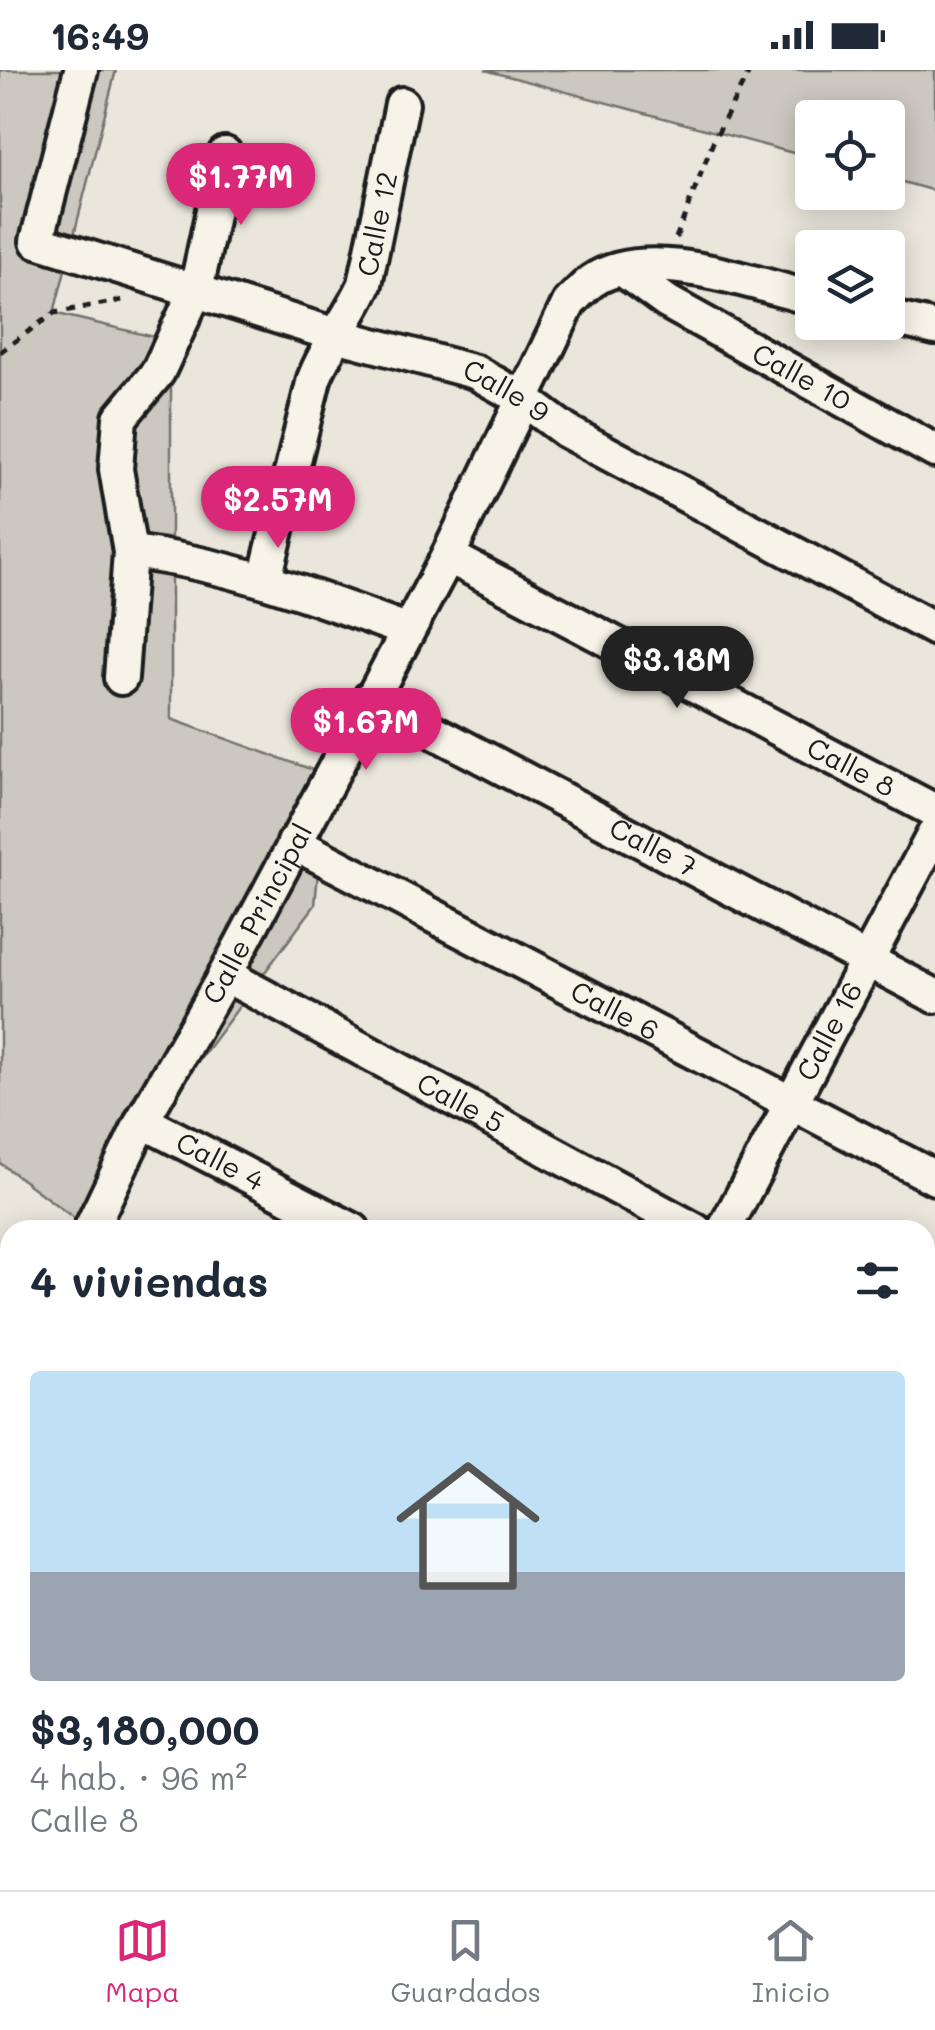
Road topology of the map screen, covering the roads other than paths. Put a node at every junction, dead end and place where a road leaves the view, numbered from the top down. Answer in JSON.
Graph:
{"nodes":[{"id":1,"x":80,"y":70,"type":"edge"},
{"id":2,"x":402,"y":104,"type":"dead end"},
{"id":3,"x":225,"y":154,"type":"dead end"},
{"id":4,"x":622,"y":268,"type":"junction"},
{"id":5,"x":186,"y":286,"type":"junction"},
{"id":6,"x":795,"y":294,"type":"edge"},
{"id":7,"x":905,"y":320,"type":"edge"},
{"id":8,"x":935,"y":328,"type":"edge"},
{"id":9,"x":336,"y":336,"type":"junction"},
{"id":10,"x":523,"y":399,"type":"junction"},
{"id":11,"x":935,"y":450,"type":"edge"},
{"id":12,"x":130,"y":552,"type":"junction"},
{"id":13,"x":448,"y":556,"type":"junction"},
{"id":14,"x":265,"y":579,"type":"junction"},
{"id":15,"x":935,"y":628,"type":"edge"},
{"id":16,"x":406,"y":630,"type":"junction"},
{"id":17,"x":121,"y":678,"type":"dead end"},
{"id":18,"x":370,"y":698,"type":"junction"},
{"id":19,"x":935,"y":811,"type":"edge"},
{"id":20,"x":935,"y":832,"type":"edge"},
{"id":21,"x":294,"y":843,"type":"junction"},
{"id":22,"x":867,"y":960,"type":"junction"},
{"id":23,"x":225,"y":974,"type":"junction"},
{"id":24,"x":935,"y":996,"type":"edge"},
{"id":25,"x":792,"y":1101,"type":"junction"},
{"id":26,"x":142,"y":1120,"type":"junction"},
{"id":27,"x":935,"y":1178,"type":"edge"},
{"id":28,"x":95,"y":1220,"type":"edge"},
{"id":29,"x":334,"y":1220,"type":"edge"},
{"id":30,"x":677,"y":1220,"type":"edge"},
{"id":31,"x":729,"y":1220,"type":"edge"}],
"edges":[{"from":1,"to":5,"type":"street","name":"Calle 9"},
{"from":2,"to":9,"type":"street","name":"Calle 12"},
{"from":3,"to":5,"type":"street"},
{"from":4,"to":6,"type":"street"},
{"from":4,"to":10,"type":"street","name":"Calle Principal"},
{"from":4,"to":11,"type":"street","name":"Calle 10"},
{"from":5,"to":9,"type":"street","name":"Calle 9"},
{"from":5,"to":12,"type":"street"},
{"from":7,"to":8,"type":"street"},
{"from":9,"to":10,"type":"street","name":"Calle 9"},
{"from":9,"to":14,"type":"street","name":"Calle 12"},
{"from":10,"to":13,"type":"street","name":"Calle Principal"},
{"from":10,"to":15,"type":"street","name":"Calle 9"},
{"from":12,"to":14,"type":"street"},
{"from":12,"to":17,"type":"street"},
{"from":13,"to":16,"type":"street","name":"Calle Principal"},
{"from":13,"to":19,"type":"street","name":"Calle 8"},
{"from":14,"to":16,"type":"street"},
{"from":16,"to":18,"type":"street","name":"Calle Principal"},
{"from":18,"to":21,"type":"street","name":"Calle Principal"},
{"from":18,"to":22,"type":"street","name":"Calle 7"},
{"from":20,"to":22,"type":"street","name":"Calle 16"},
{"from":21,"to":23,"type":"street","name":"Calle Principal"},
{"from":21,"to":25,"type":"street","name":"Calle 6"},
{"from":22,"to":24,"type":"street","name":"Calle 7"},
{"from":22,"to":25,"type":"street","name":"Calle 16"},
{"from":23,"to":26,"type":"street","name":"Calle Principal"},
{"from":23,"to":30,"type":"street","name":"Calle 5"},
{"from":25,"to":27,"type":"street","name":"Calle 6"},
{"from":25,"to":31,"type":"street","name":"Calle 16"},
{"from":26,"to":28,"type":"street","name":"Calle Principal"},
{"from":26,"to":29,"type":"street","name":"Calle 4"}]}
